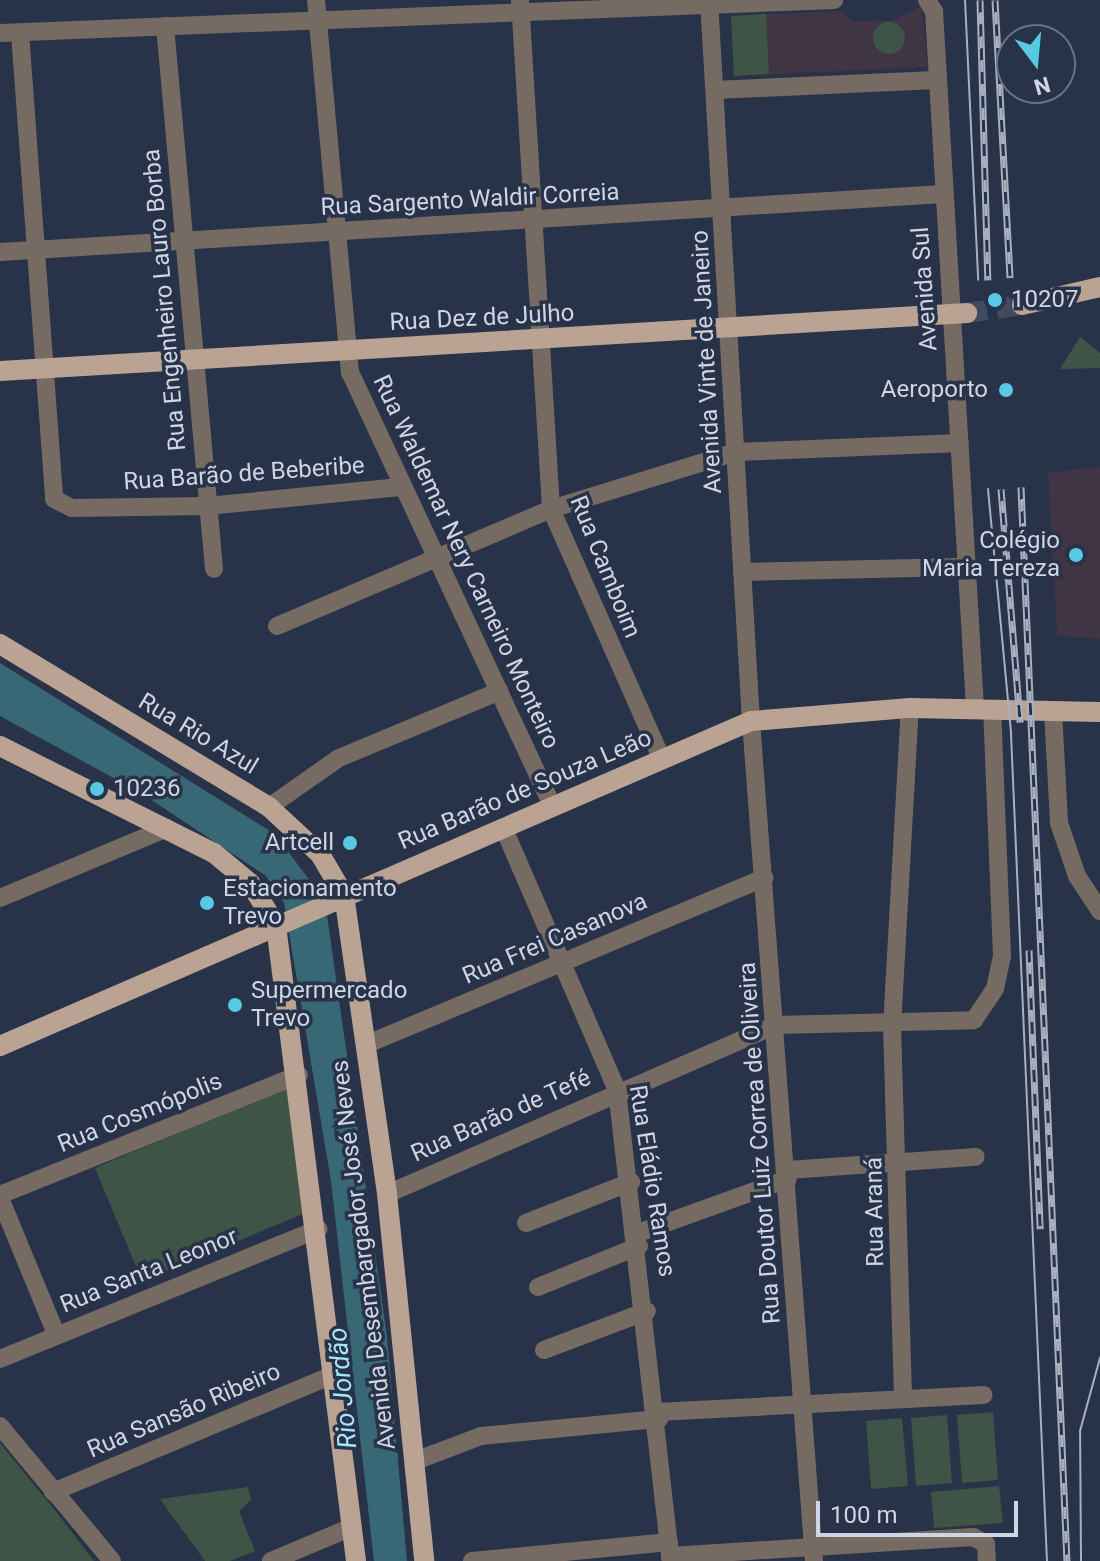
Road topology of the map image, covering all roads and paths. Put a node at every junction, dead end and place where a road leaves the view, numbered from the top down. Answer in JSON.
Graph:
{"nodes":[{"id":1,"x":834,"y":0,"type":"edge"},
{"id":2,"x":709,"y":2,"type":"edge"},
{"id":3,"x":520,"y":4,"type":"edge"},
{"id":4,"x":930,"y":5,"type":"edge"},
{"id":5,"x":317,"y":9,"type":"edge"},
{"id":6,"x":165,"y":26,"type":"junction"},
{"id":7,"x":0,"y":33,"type":"edge"},
{"id":8,"x":20,"y":33,"type":"junction"},
{"id":9,"x":936,"y":80,"type":"junction"},
{"id":10,"x":715,"y":90,"type":"junction"},
{"id":11,"x":943,"y":194,"type":"junction"},
{"id":12,"x":723,"y":210,"type":"junction"},
{"id":13,"x":531,"y":221,"type":"junction"},
{"id":14,"x":336,"y":232,"type":"junction"},
{"id":15,"x":185,"y":241,"type":"junction"},
{"id":16,"x":34,"y":250,"type":"junction"},
{"id":17,"x":0,"y":252,"type":"edge"},
{"id":18,"x":1100,"y":287,"type":"edge"},
{"id":19,"x":1022,"y":305,"type":"tunnel mouth"},
{"id":20,"x":959,"y":315,"type":"junction"},
{"id":21,"x":732,"y":331,"type":"junction"},
{"id":22,"x":539,"y":341,"type":"junction"},
{"id":23,"x":347,"y":350,"type":"junction"},
{"id":24,"x":193,"y":360,"type":"junction"},
{"id":25,"x":44,"y":370,"type":"junction"},
{"id":26,"x":0,"y":371,"type":"edge"},
{"id":27,"x":960,"y":443,"type":"junction"},
{"id":28,"x":736,"y":452,"type":"junction"},
{"id":29,"x":400,"y":487,"type":"junction"},
{"id":30,"x":207,"y":506,"type":"junction"},
{"id":31,"x":551,"y":509,"type":"junction"},
{"id":32,"x":434,"y":556,"type":"junction"},
{"id":33,"x":970,"y":567,"type":"junction"},
{"id":34,"x":214,"y":569,"type":"dead end"},
{"id":35,"x":742,"y":572,"type":"junction"},
{"id":36,"x":277,"y":626,"type":"dead end"},
{"id":37,"x":0,"y":644,"type":"edge"},
{"id":38,"x":500,"y":691,"type":"junction"},
{"id":39,"x":910,"y":708,"type":"junction"},
{"id":40,"x":984,"y":709,"type":"junction"},
{"id":41,"x":1053,"y":711,"type":"junction"},
{"id":42,"x":1100,"y":712,"type":"edge"},
{"id":43,"x":751,"y":721,"type":"junction"},
{"id":44,"x":0,"y":746,"type":"edge"},
{"id":45,"x":662,"y":759,"type":"junction"},
{"id":46,"x":269,"y":807,"type":"junction"},
{"id":47,"x":553,"y":807,"type":"junction"},
{"id":48,"x":167,"y":828,"type":"junction"},
{"id":49,"x":504,"y":829,"type":"junction"},
{"id":50,"x":764,"y":878,"type":"junction"},
{"id":51,"x":0,"y":898,"type":"edge"},
{"id":52,"x":338,"y":898,"type":"junction"},
{"id":53,"x":1100,"y":911,"type":"edge"},
{"id":54,"x":281,"y":923,"type":"junction"},
{"id":55,"x":561,"y":962,"type":"junction"},
{"id":56,"x":776,"y":1025,"type":"junction"},
{"id":57,"x":959,"y":1025,"type":"joint"},
{"id":58,"x":892,"y":1027,"type":"junction"},
{"id":59,"x":365,"y":1045,"type":"junction"},
{"id":60,"x":0,"y":1046,"type":"edge"},
{"id":61,"x":299,"y":1075,"type":"junction"},
{"id":62,"x":617,"y":1090,"type":"junction"},
{"id":63,"x":976,"y":1157,"type":"dead end"},
{"id":64,"x":898,"y":1159,"type":"junction"},
{"id":65,"x":788,"y":1174,"type":"junction"},
{"id":66,"x":631,"y":1182,"type":"junction"},
{"id":67,"x":387,"y":1194,"type":"junction"},
{"id":68,"x":0,"y":1196,"type":"edge"},
{"id":69,"x":526,"y":1223,"type":"dead end"},
{"id":70,"x":318,"y":1229,"type":"junction"},
{"id":71,"x":639,"y":1240,"type":"junction"},
{"id":72,"x":538,"y":1287,"type":"dead end"},
{"id":73,"x":647,"y":1311,"type":"junction"},
{"id":74,"x":56,"y":1334,"type":"junction"},
{"id":75,"x":544,"y":1350,"type":"dead end"},
{"id":76,"x":0,"y":1359,"type":"edge"},
{"id":77,"x":333,"y":1375,"type":"junction"},
{"id":78,"x":984,"y":1395,"type":"dead end"},
{"id":79,"x":903,"y":1396,"type":"junction"},
{"id":80,"x":801,"y":1403,"type":"junction"},
{"id":81,"x":658,"y":1415,"type":"junction"},
{"id":82,"x":0,"y":1426,"type":"edge"},
{"id":83,"x":415,"y":1461,"type":"junction"},
{"id":84,"x":53,"y":1492,"type":"junction"},
{"id":85,"x":352,"y":1527,"type":"junction"},
{"id":86,"x":670,"y":1553,"type":"edge"},
{"id":87,"x":814,"y":1554,"type":"edge"},
{"id":88,"x":112,"y":1561,"type":"edge"},
{"id":89,"x":271,"y":1561,"type":"edge"},
{"id":90,"x":356,"y":1561,"type":"edge"},
{"id":91,"x":424,"y":1561,"type":"edge"},
{"id":92,"x":472,"y":1561,"type":"edge"},
{"id":93,"x":987,"y":1561,"type":"edge"}],
"edges":[{"from":1,"to":2,"type":"street"},
{"from":2,"to":3,"type":"street"},
{"from":2,"to":10,"type":"street","name":"Avenida Vinte de Janeiro"},
{"from":3,"to":5,"type":"street"},
{"from":3,"to":13,"type":"street","name":"Rua Camboim"},
{"from":4,"to":9,"type":"street","name":"Avenida Sul"},
{"from":5,"to":6,"type":"street"},
{"from":5,"to":14,"type":"street","name":"Rua Waldemar Nery Carneiro Monteiro"},
{"from":6,"to":8,"type":"street"},
{"from":6,"to":15,"type":"street","name":"Rua Engenheiro Lauro Borba"},
{"from":7,"to":8,"type":"street"},
{"from":8,"to":16,"type":"street"},
{"from":9,"to":10,"type":"street"},
{"from":9,"to":11,"type":"street","name":"Avenida Sul"},
{"from":10,"to":12,"type":"street","name":"Avenida Vinte de Janeiro"},
{"from":11,"to":12,"type":"street","name":"Rua Sargento Waldir Correia"},
{"from":11,"to":20,"type":"street","name":"Avenida Sul"},
{"from":12,"to":13,"type":"street","name":"Rua Sargento Waldir Correia"},
{"from":12,"to":21,"type":"street","name":"Avenida Vinte de Janeiro"},
{"from":13,"to":14,"type":"street","name":"Rua Sargento Waldir Correia"},
{"from":13,"to":22,"type":"street","name":"Rua Camboim"},
{"from":14,"to":15,"type":"street","name":"Rua Sargento Waldir Correia"},
{"from":14,"to":23,"type":"street","name":"Rua Waldemar Nery Carneiro Monteiro"},
{"from":15,"to":16,"type":"street","name":"Rua Sargento Waldir Correia"},
{"from":15,"to":24,"type":"street","name":"Rua Engenheiro Lauro Borba"},
{"from":16,"to":17,"type":"street","name":"Rua Sargento Waldir Correia"},
{"from":16,"to":25,"type":"street"},
{"from":18,"to":19,"type":"main road"},
{"from":20,"to":21,"type":"main road","name":"Rua Dez de Julho"},
{"from":20,"to":27,"type":"street","name":"Avenida Sul"},
{"from":21,"to":22,"type":"main road","name":"Rua Dez de Julho"},
{"from":21,"to":28,"type":"street","name":"Avenida Vinte de Janeiro"},
{"from":22,"to":23,"type":"main road","name":"Rua Dez de Julho"},
{"from":22,"to":31,"type":"street","name":"Rua Camboim"},
{"from":23,"to":24,"type":"main road","name":"Rua Dez de Julho"},
{"from":23,"to":29,"type":"street","name":"Rua Waldemar Nery Carneiro Monteiro"},
{"from":24,"to":25,"type":"main road","name":"Rua Dez de Julho"},
{"from":24,"to":30,"type":"street","name":"Rua Engenheiro Lauro Borba"},
{"from":25,"to":26,"type":"main road","name":"Rua Dez de Julho"},
{"from":25,"to":30,"type":"street","name":"Rua Barão de Beberibe"},
{"from":27,"to":28,"type":"street"},
{"from":27,"to":33,"type":"street","name":"Avenida Sul"},
{"from":28,"to":31,"type":"street"},
{"from":28,"to":35,"type":"street","name":"Avenida Vinte de Janeiro"},
{"from":29,"to":30,"type":"street","name":"Rua Barão de Beberibe"},
{"from":29,"to":32,"type":"street","name":"Rua Waldemar Nery Carneiro Monteiro"},
{"from":30,"to":34,"type":"street","name":"Rua Engenheiro Lauro Borba"},
{"from":31,"to":32,"type":"street"},
{"from":31,"to":45,"type":"street","name":"Rua Camboim"},
{"from":32,"to":36,"type":"street"},
{"from":32,"to":38,"type":"street","name":"Rua Waldemar Nery Carneiro Monteiro"},
{"from":33,"to":35,"type":"street"},
{"from":33,"to":40,"type":"street","name":"Avenida Sul"},
{"from":35,"to":43,"type":"street","name":"Avenida Vinte de Janeiro"},
{"from":37,"to":46,"type":"main road","name":"Rua Rio Azul"},
{"from":38,"to":46,"type":"street"},
{"from":38,"to":47,"type":"street","name":"Rua Waldemar Nery Carneiro Monteiro"},
{"from":39,"to":40,"type":"main road","name":"Rua Barão de Souza Leão"},
{"from":39,"to":43,"type":"main road","name":"Rua Barão de Souza Leão"},
{"from":39,"to":58,"type":"street","name":"Rua Araná"},
{"from":40,"to":41,"type":"main road","name":"Rua Barão de Souza Leão"},
{"from":40,"to":57,"type":"street","name":"Avenida Sul"},
{"from":41,"to":42,"type":"main road","name":"Rua Barão de Souza Leão"},
{"from":41,"to":53,"type":"street"},
{"from":43,"to":45,"type":"main road","name":"Rua Barão de Souza Leão"},
{"from":43,"to":50,"type":"street","name":"Rua Doutor Luiz Correa de Oliveira"},
{"from":44,"to":48,"type":"main road"},
{"from":45,"to":47,"type":"main road","name":"Rua Barão de Souza Leão"},
{"from":46,"to":52,"type":"main road","name":"Rua Rio Azul"},
{"from":47,"to":49,"type":"main road","name":"Rua Barão de Souza Leão"},
{"from":48,"to":51,"type":"street"},
{"from":48,"to":54,"type":"main road"},
{"from":49,"to":52,"type":"main road","name":"Rua Barão de Souza Leão"},
{"from":49,"to":55,"type":"street","name":"Rua Eládio Ramos"},
{"from":50,"to":55,"type":"street","name":"Rua Frei Casanova"},
{"from":50,"to":56,"type":"street","name":"Rua Doutor Luiz Correa de Oliveira"},
{"from":52,"to":54,"type":"main road","name":"Rua Barão de Souza Leão"},
{"from":52,"to":59,"type":"main road","name":"Avenida Desembargador José Neves"},
{"from":54,"to":60,"type":"main road","name":"Rua Barão de Souza Leão"},
{"from":54,"to":61,"type":"main road","name":"Avenida Desembargador José Neves"},
{"from":55,"to":59,"type":"street","name":"Rua Frei Casanova"},
{"from":55,"to":62,"type":"street","name":"Rua Eládio Ramos"},
{"from":56,"to":58,"type":"street","name":"Rua Barão de Tefé"},
{"from":56,"to":62,"type":"street","name":"Rua Barão de Tefé"},
{"from":56,"to":65,"type":"street","name":"Rua Doutor Luiz Correa de Oliveira"},
{"from":57,"to":58,"type":"street","name":"Rua Barão de Tefé"},
{"from":58,"to":64,"type":"street","name":"Rua Araná"},
{"from":59,"to":67,"type":"main road","name":"Avenida Desembargador José Neves"},
{"from":61,"to":68,"type":"street","name":"Rua Cosmópolis"},
{"from":61,"to":70,"type":"main road","name":"Avenida Desembargador José Neves"},
{"from":62,"to":66,"type":"street","name":"Rua Eládio Ramos"},
{"from":62,"to":67,"type":"street","name":"Rua Barão de Tefé"},
{"from":63,"to":64,"type":"street"},
{"from":64,"to":65,"type":"street"},
{"from":64,"to":79,"type":"street","name":"Rua Araná"},
{"from":65,"to":71,"type":"street"},
{"from":65,"to":80,"type":"street","name":"Rua Doutor Luiz Correa de Oliveira"},
{"from":66,"to":69,"type":"street"},
{"from":66,"to":71,"type":"street","name":"Rua Eládio Ramos"},
{"from":67,"to":83,"type":"main road","name":"Avenida Desembargador José Neves"},
{"from":68,"to":74,"type":"street"},
{"from":70,"to":74,"type":"street","name":"Rua Santa Leonor"},
{"from":70,"to":77,"type":"main road","name":"Avenida Desembargador José Neves"},
{"from":71,"to":72,"type":"street"},
{"from":71,"to":73,"type":"street","name":"Rua Eládio Ramos"},
{"from":73,"to":75,"type":"street"},
{"from":73,"to":81,"type":"street","name":"Rua Eládio Ramos"},
{"from":74,"to":76,"type":"street","name":"Rua Santa Leonor"},
{"from":77,"to":84,"type":"street","name":"Rua Sansão Ribeiro"},
{"from":77,"to":85,"type":"main road","name":"Avenida Desembargador José Neves"},
{"from":78,"to":79,"type":"street"},
{"from":79,"to":80,"type":"street"},
{"from":80,"to":81,"type":"street"},
{"from":80,"to":87,"type":"street","name":"Rua Doutor Luiz Correa de Oliveira"},
{"from":81,"to":83,"type":"street"},
{"from":81,"to":86,"type":"street","name":"Rua Eládio Ramos"},
{"from":82,"to":84,"type":"street"},
{"from":83,"to":91,"type":"main road","name":"Avenida Desembargador José Neves"},
{"from":84,"to":88,"type":"street"},
{"from":85,"to":89,"type":"street"},
{"from":85,"to":90,"type":"main road","name":"Avenida Desembargador José Neves"},
{"from":86,"to":87,"type":"street"},
{"from":86,"to":92,"type":"street"},
{"from":87,"to":93,"type":"street"}]}
